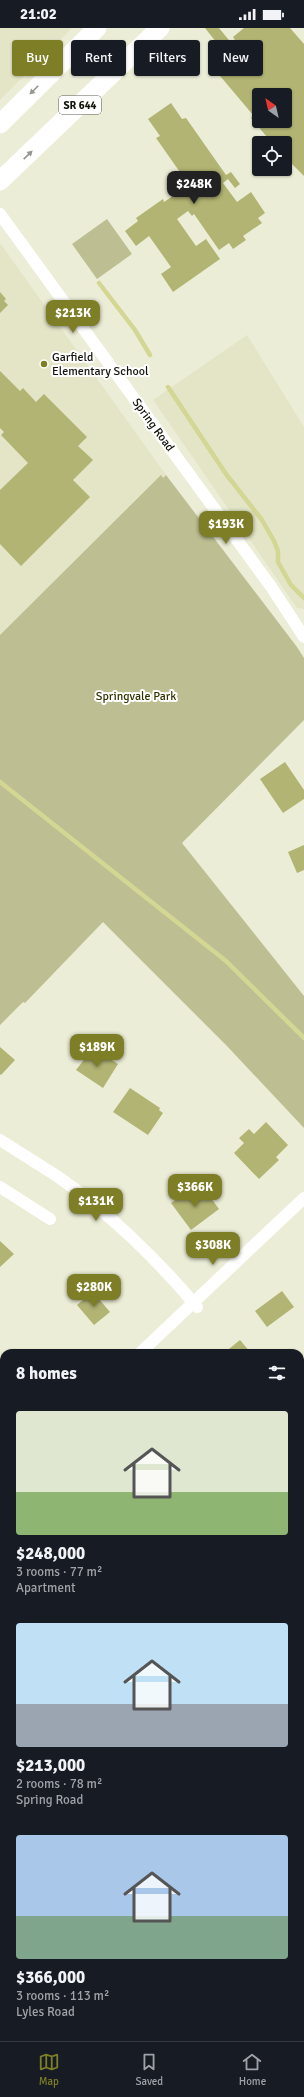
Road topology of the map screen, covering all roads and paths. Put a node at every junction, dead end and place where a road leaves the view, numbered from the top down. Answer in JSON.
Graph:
{"nodes":[{"id":1,"x":97,"y":28,"type":"edge"},
{"id":2,"x":160,"y":28,"type":"edge"},
{"id":3,"x":0,"y":124,"type":"edge"},
{"id":4,"x":0,"y":182,"type":"edge"},
{"id":5,"x":0,"y":214,"type":"edge"},
{"id":6,"x":304,"y":637,"type":"edge"},
{"id":7,"x":0,"y":1140,"type":"edge"},
{"id":8,"x":0,"y":1187,"type":"edge"},
{"id":9,"x":304,"y":1198,"type":"edge"},
{"id":10,"x":50,"y":1219,"type":"dead end"},
{"id":11,"x":195,"y":1304,"type":"junction"},
{"id":12,"x":144,"y":1349,"type":"edge"}],
"edges":[{"from":1,"to":3,"type":"main road","one_way":true},
{"from":4,"to":2,"type":"main road","number":"SR 644","one_way":true},
{"from":5,"to":6,"type":"street","name":"Spring Road"},
{"from":7,"to":11,"type":"street"},
{"from":8,"to":10,"type":"street"},
{"from":9,"to":11,"type":"street"},
{"from":11,"to":12,"type":"street"}]}
